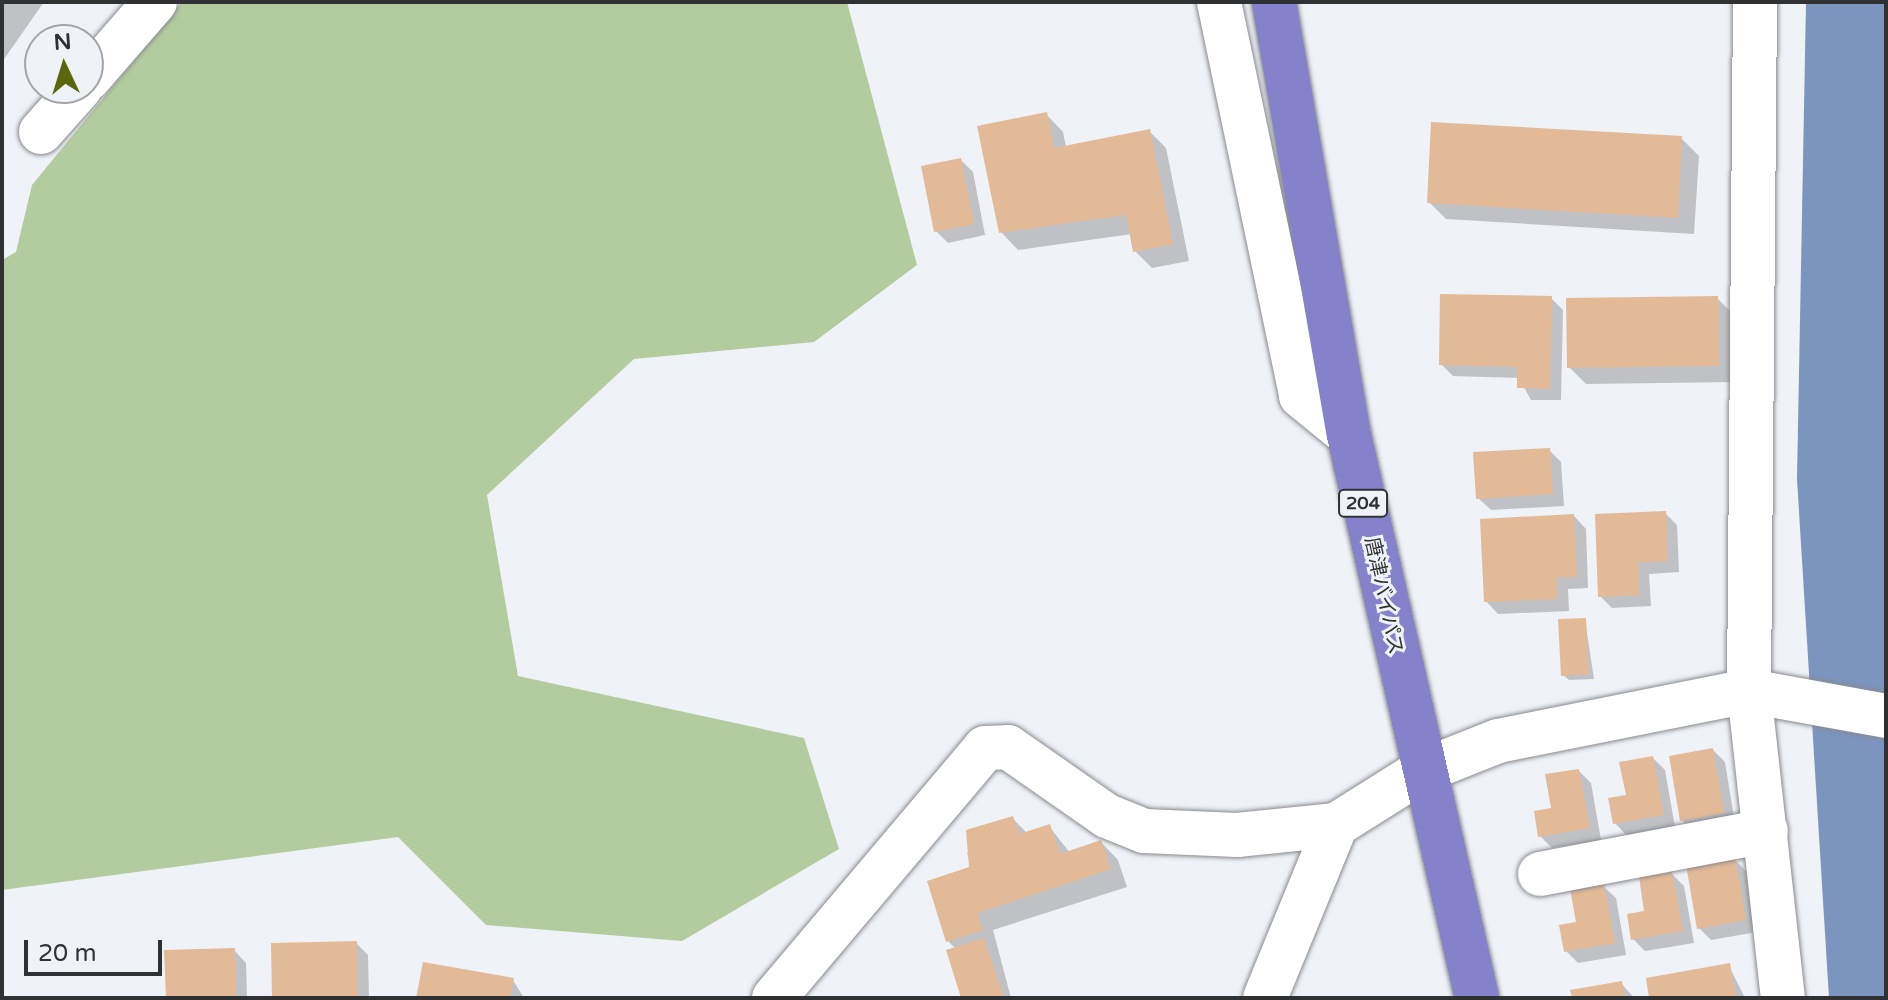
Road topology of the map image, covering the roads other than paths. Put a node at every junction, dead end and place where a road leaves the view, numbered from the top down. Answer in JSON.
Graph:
{"nodes":[{"id":1,"x":155,"y":2,"type":"edge"},
{"id":2,"x":1219,"y":2,"type":"edge"},
{"id":3,"x":1274,"y":2,"type":"edge"},
{"id":4,"x":1755,"y":2,"type":"edge"},
{"id":5,"x":104,"y":61,"type":"edge"},
{"id":6,"x":66,"y":104,"type":"edge"},
{"id":7,"x":41,"y":132,"type":"dead end"},
{"id":8,"x":1349,"y":435,"type":"junction"},
{"id":9,"x":1764,"y":691,"type":"junction"},
{"id":10,"x":1886,"y":716,"type":"edge"},
{"id":11,"x":1420,"y":772,"type":"junction"},
{"id":12,"x":1336,"y":825,"type":"junction"},
{"id":13,"x":1766,"y":831,"type":"junction"},
{"id":14,"x":1540,"y":874,"type":"dead end"},
{"id":15,"x":774,"y":998,"type":"edge"},
{"id":16,"x":1265,"y":998,"type":"edge"},
{"id":17,"x":1477,"y":998,"type":"edge"},
{"id":18,"x":1783,"y":998,"type":"edge"}],
"edges":[{"from":1,"to":5,"type":"street"},
{"from":2,"to":8,"type":"street"},
{"from":3,"to":8,"type":"highway","name":"唐津バイパス","number":"204"},
{"from":4,"to":9,"type":"street"},
{"from":6,"to":7,"type":"street"},
{"from":8,"to":11,"type":"highway","name":"唐津バイパス","number":"204"},
{"from":9,"to":10,"type":"street"},
{"from":9,"to":11,"type":"street"},
{"from":9,"to":13,"type":"street"},
{"from":11,"to":12,"type":"street"},
{"from":11,"to":17,"type":"highway","name":"唐津バイパス","number":"204"},
{"from":12,"to":15,"type":"street"},
{"from":12,"to":16,"type":"street"},
{"from":13,"to":14,"type":"street"},
{"from":13,"to":18,"type":"street"}]}
